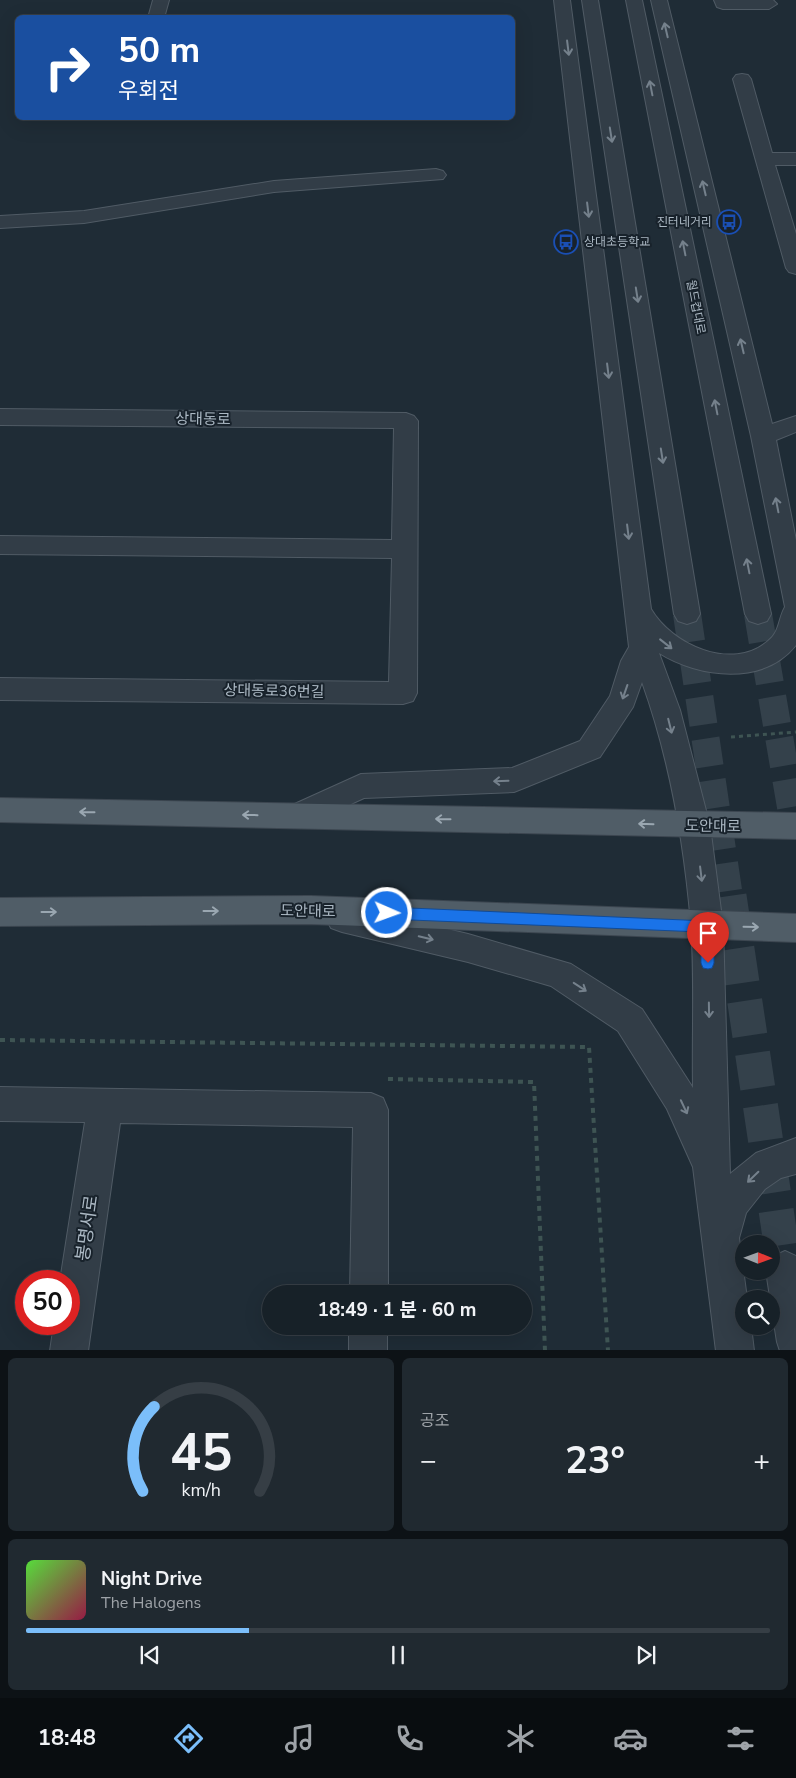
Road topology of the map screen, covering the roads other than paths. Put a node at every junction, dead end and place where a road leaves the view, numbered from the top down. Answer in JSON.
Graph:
{"nodes":[{"id":1,"x":161,"y":0,"type":"edge"},
{"id":2,"x":562,"y":0,"type":"edge"},
{"id":3,"x":590,"y":0,"type":"edge"},
{"id":4,"x":634,"y":0,"type":"edge"},
{"id":5,"x":659,"y":0,"type":"edge"},
{"id":6,"x":722,"y":0,"type":"edge"},
{"id":7,"x":769,"y":4,"type":"dead end"},
{"id":8,"x":157,"y":15,"type":"edge"},
{"id":9,"x":742,"y":79,"type":"dead end"},
{"id":10,"x":764,"y":159,"type":"junction"},
{"id":11,"x":796,"y":159,"type":"edge"},
{"id":12,"x":436,"y":175,"type":"dead end"},
{"id":13,"x":0,"y":222,"type":"edge"},
{"id":14,"x":796,"y":268,"type":"edge"},
{"id":15,"x":0,"y":417,"type":"edge"},
{"id":16,"x":406,"y":421,"type":"joint"},
{"id":17,"x":796,"y":424,"type":"edge"},
{"id":18,"x":763,"y":436,"type":"junction"},
{"id":19,"x":0,"y":546,"type":"edge"},
{"id":20,"x":405,"y":549,"type":"junction"},
{"id":21,"x":796,"y":604,"type":"edge"},
{"id":22,"x":637,"y":606,"type":"junction"},
{"id":23,"x":796,"y":610,"type":"edge"},
{"id":24,"x":687,"y":614,"type":"tunnel mouth"},
{"id":25,"x":758,"y":614,"type":"tunnel mouth"},
{"id":26,"x":643,"y":647,"type":"junction"},
{"id":27,"x":0,"y":689,"type":"edge"},
{"id":28,"x":0,"y":810,"type":"edge"},
{"id":29,"x":299,"y":816,"type":"junction"},
{"id":30,"x":694,"y":826,"type":"junction"},
{"id":31,"x":796,"y":826,"type":"edge"},
{"id":32,"x":311,"y":910,"type":"junction"},
{"id":33,"x":0,"y":912,"type":"edge"},
{"id":34,"x":707,"y":926,"type":"junction"},
{"id":35,"x":796,"y":928,"type":"edge"},
{"id":36,"x":0,"y":1104,"type":"edge"},
{"id":37,"x":105,"y":1106,"type":"junction"},
{"id":38,"x":796,"y":1156,"type":"edge"},
{"id":39,"x":711,"y":1166,"type":"junction"},
{"id":40,"x":786,"y":1270,"type":"tunnel mouth"},
{"id":41,"x":725,"y":1272,"type":"junction"},
{"id":42,"x":368,"y":1285,"type":"edge"},
{"id":43,"x":368,"y":1335,"type":"edge"},
{"id":44,"x":796,"y":1342,"type":"edge"},
{"id":45,"x":69,"y":1350,"type":"edge"},
{"id":46,"x":368,"y":1350,"type":"edge"},
{"id":47,"x":735,"y":1350,"type":"edge"}],
"edges":[{"from":1,"to":8,"type":"street"},
{"from":2,"to":22,"type":"street","one_way":true},
{"from":3,"to":24,"type":"street","one_way":true},
{"from":25,"to":4,"type":"street","name":"월드컵대로","one_way":true},
{"from":18,"to":5,"type":"street","one_way":true},
{"from":6,"to":7,"type":"street"},
{"from":9,"to":10,"type":"street"},
{"from":10,"to":11,"type":"street"},
{"from":10,"to":14,"type":"street"},
{"from":12,"to":13,"type":"street"},
{"from":15,"to":16,"type":"street","name":"상대동로"},
{"from":16,"to":20,"type":"street","name":"상대동로36번길"},
{"from":17,"to":18,"type":"street"},
{"from":21,"to":18,"type":"street","one_way":true},
{"from":19,"to":20,"type":"street"},
{"from":20,"to":27,"type":"street","name":"상대동로36번길"},
{"from":22,"to":23,"type":"street","one_way":true},
{"from":22,"to":26,"type":"street"},
{"from":26,"to":29,"type":"street","one_way":true},
{"from":26,"to":30,"type":"street","one_way":true},
{"from":29,"to":28,"type":"main road","name":"도안대로","one_way":true},
{"from":30,"to":29,"type":"main road","name":"도안대로","one_way":true},
{"from":30,"to":31,"type":"main road","name":"도안대로"},
{"from":30,"to":34,"type":"street","one_way":true},
{"from":33,"to":32,"type":"main road","name":"도안대로","one_way":true},
{"from":32,"to":34,"type":"main road","name":"도안대로"},
{"from":32,"to":39,"type":"street","one_way":true},
{"from":34,"to":35,"type":"main road","name":"도안대로","one_way":true},
{"from":34,"to":39,"type":"street","one_way":true},
{"from":36,"to":37,"type":"street"},
{"from":37,"to":42,"type":"street"},
{"from":37,"to":45,"type":"street","name":"봉명서로"},
{"from":38,"to":41,"type":"street","one_way":true},
{"from":39,"to":41,"type":"street"},
{"from":40,"to":44,"type":"street"},
{"from":41,"to":47,"type":"street"},
{"from":43,"to":46,"type":"street"}]}
